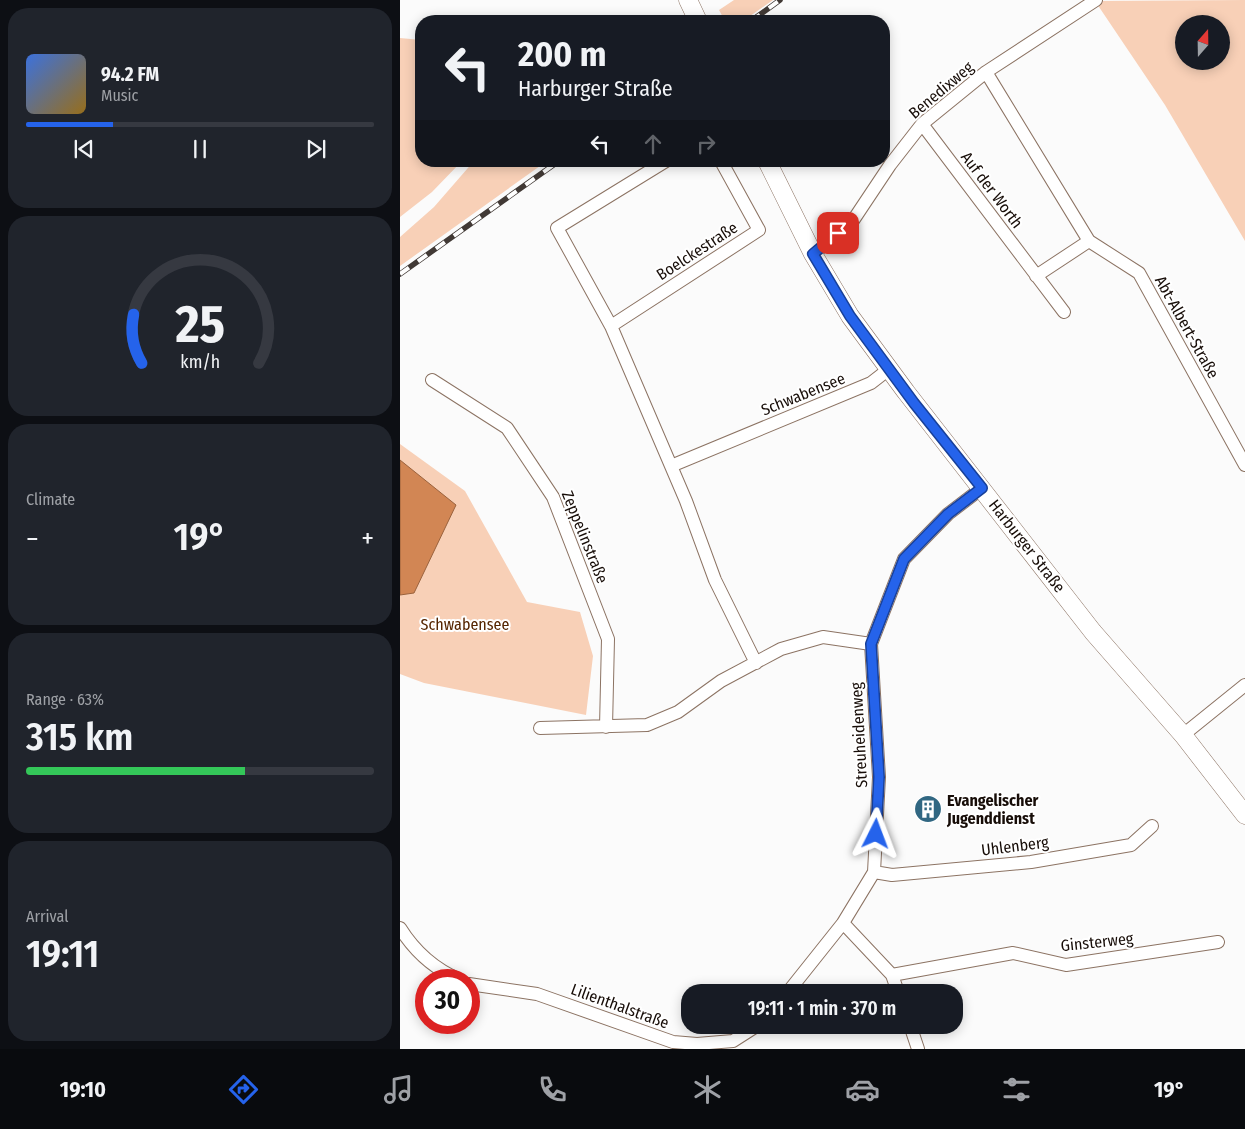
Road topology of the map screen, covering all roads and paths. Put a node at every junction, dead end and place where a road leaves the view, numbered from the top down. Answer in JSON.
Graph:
{"nodes":[{"id":1,"x":688,"y":0,"type":"edge"},
{"id":2,"x":1096,"y":0,"type":"edge"},
{"id":3,"x":695,"y":15,"type":"edge"},
{"id":4,"x":986,"y":72,"type":"junction"},
{"id":5,"x":922,"y":124,"type":"junction"},
{"id":6,"x":890,"y":164,"type":"edge"},
{"id":7,"x":656,"y":167,"type":"edge"},
{"id":8,"x":724,"y":167,"type":"edge"},
{"id":9,"x":770,"y":167,"type":"edge"},
{"id":10,"x":888,"y":167,"type":"edge"},
{"id":11,"x":1088,"y":241,"type":"junction"},
{"id":12,"x":813,"y":254,"type":"junction"},
{"id":13,"x":1036,"y":276,"type":"junction"},
{"id":14,"x":1064,"y":312,"type":"dead end"},
{"id":15,"x":611,"y":326,"type":"junction"},
{"id":16,"x":889,"y":369,"type":"junction"},
{"id":17,"x":432,"y":380,"type":"dead end"},
{"id":18,"x":1245,"y":465,"type":"edge"},
{"id":19,"x":671,"y":466,"type":"junction"},
{"id":20,"x":982,"y":488,"type":"junction"},
{"id":21,"x":871,"y":644,"type":"junction"},
{"id":22,"x":756,"y":663,"type":"junction"},
{"id":23,"x":1245,"y":684,"type":"edge"},
{"id":24,"x":606,"y":727,"type":"junction"},
{"id":25,"x":540,"y":728,"type":"dead end"},
{"id":26,"x":1183,"y":736,"type":"junction"},
{"id":27,"x":1245,"y":814,"type":"edge"},
{"id":28,"x":1152,"y":826,"type":"dead end"},
{"id":29,"x":874,"y":872,"type":"junction"},
{"id":30,"x":843,"y":923,"type":"junction"},
{"id":31,"x":400,"y":928,"type":"edge"},
{"id":32,"x":1218,"y":942,"type":"dead end"},
{"id":33,"x":439,"y":969,"type":"edge"},
{"id":34,"x":892,"y":975,"type":"junction"},
{"id":35,"x":794,"y":984,"type":"edge"},
{"id":36,"x":895,"y":984,"type":"edge"},
{"id":37,"x":480,"y":986,"type":"edge"},
{"id":38,"x":744,"y":1034,"type":"edge"},
{"id":39,"x":913,"y":1034,"type":"edge"},
{"id":40,"x":918,"y":1049,"type":"edge"}],
"edges":[{"from":1,"to":3,"type":"main road"},
{"from":2,"to":4,"type":"street","name":"Benedixweg"},
{"from":4,"to":5,"type":"street","name":"Benedixweg"},
{"from":4,"to":11,"type":"street","name":"Abt-Albert-Straße"},
{"from":5,"to":6,"type":"street","name":"Benedixweg"},
{"from":5,"to":13,"type":"street","name":"Auf der Worth"},
{"from":7,"to":15,"type":"street"},
{"from":8,"to":15,"type":"street","name":"Boelckestraße"},
{"from":9,"to":12,"type":"main road","name":"Harburger Straße"},
{"from":10,"to":12,"type":"street","name":"Benedixweg"},
{"from":11,"to":13,"type":"street"},
{"from":11,"to":18,"type":"street","name":"Abt-Albert-Straße"},
{"from":12,"to":16,"type":"main road","name":"Harburger Straße"},
{"from":13,"to":14,"type":"street","name":"Auf der Worth"},
{"from":15,"to":19,"type":"street"},
{"from":16,"to":19,"type":"street","name":"Schwabensee"},
{"from":16,"to":20,"type":"main road","name":"Harburger Straße"},
{"from":17,"to":24,"type":"street","name":"Zeppelinstraße"},
{"from":19,"to":22,"type":"street"},
{"from":20,"to":21,"type":"street","name":"Streuheidenweg"},
{"from":20,"to":26,"type":"main road","name":"Harburger Straße"},
{"from":21,"to":22,"type":"street"},
{"from":21,"to":29,"type":"street","name":"Streuheidenweg"},
{"from":22,"to":24,"type":"street"},
{"from":23,"to":26,"type":"street"},
{"from":24,"to":25,"type":"street"},
{"from":26,"to":27,"type":"main road","name":"Harburger Straße"},
{"from":28,"to":29,"type":"street","name":"Uhlenberg"},
{"from":29,"to":30,"type":"street","name":"Streuheidenweg"},
{"from":30,"to":34,"type":"street"},
{"from":30,"to":35,"type":"street"},
{"from":31,"to":33,"type":"street"},
{"from":32,"to":34,"type":"street","name":"Ginsterweg"},
{"from":34,"to":36,"type":"street"},
{"from":37,"to":38,"type":"street","name":"Lilienthalstraße"},
{"from":39,"to":40,"type":"street"}]}
